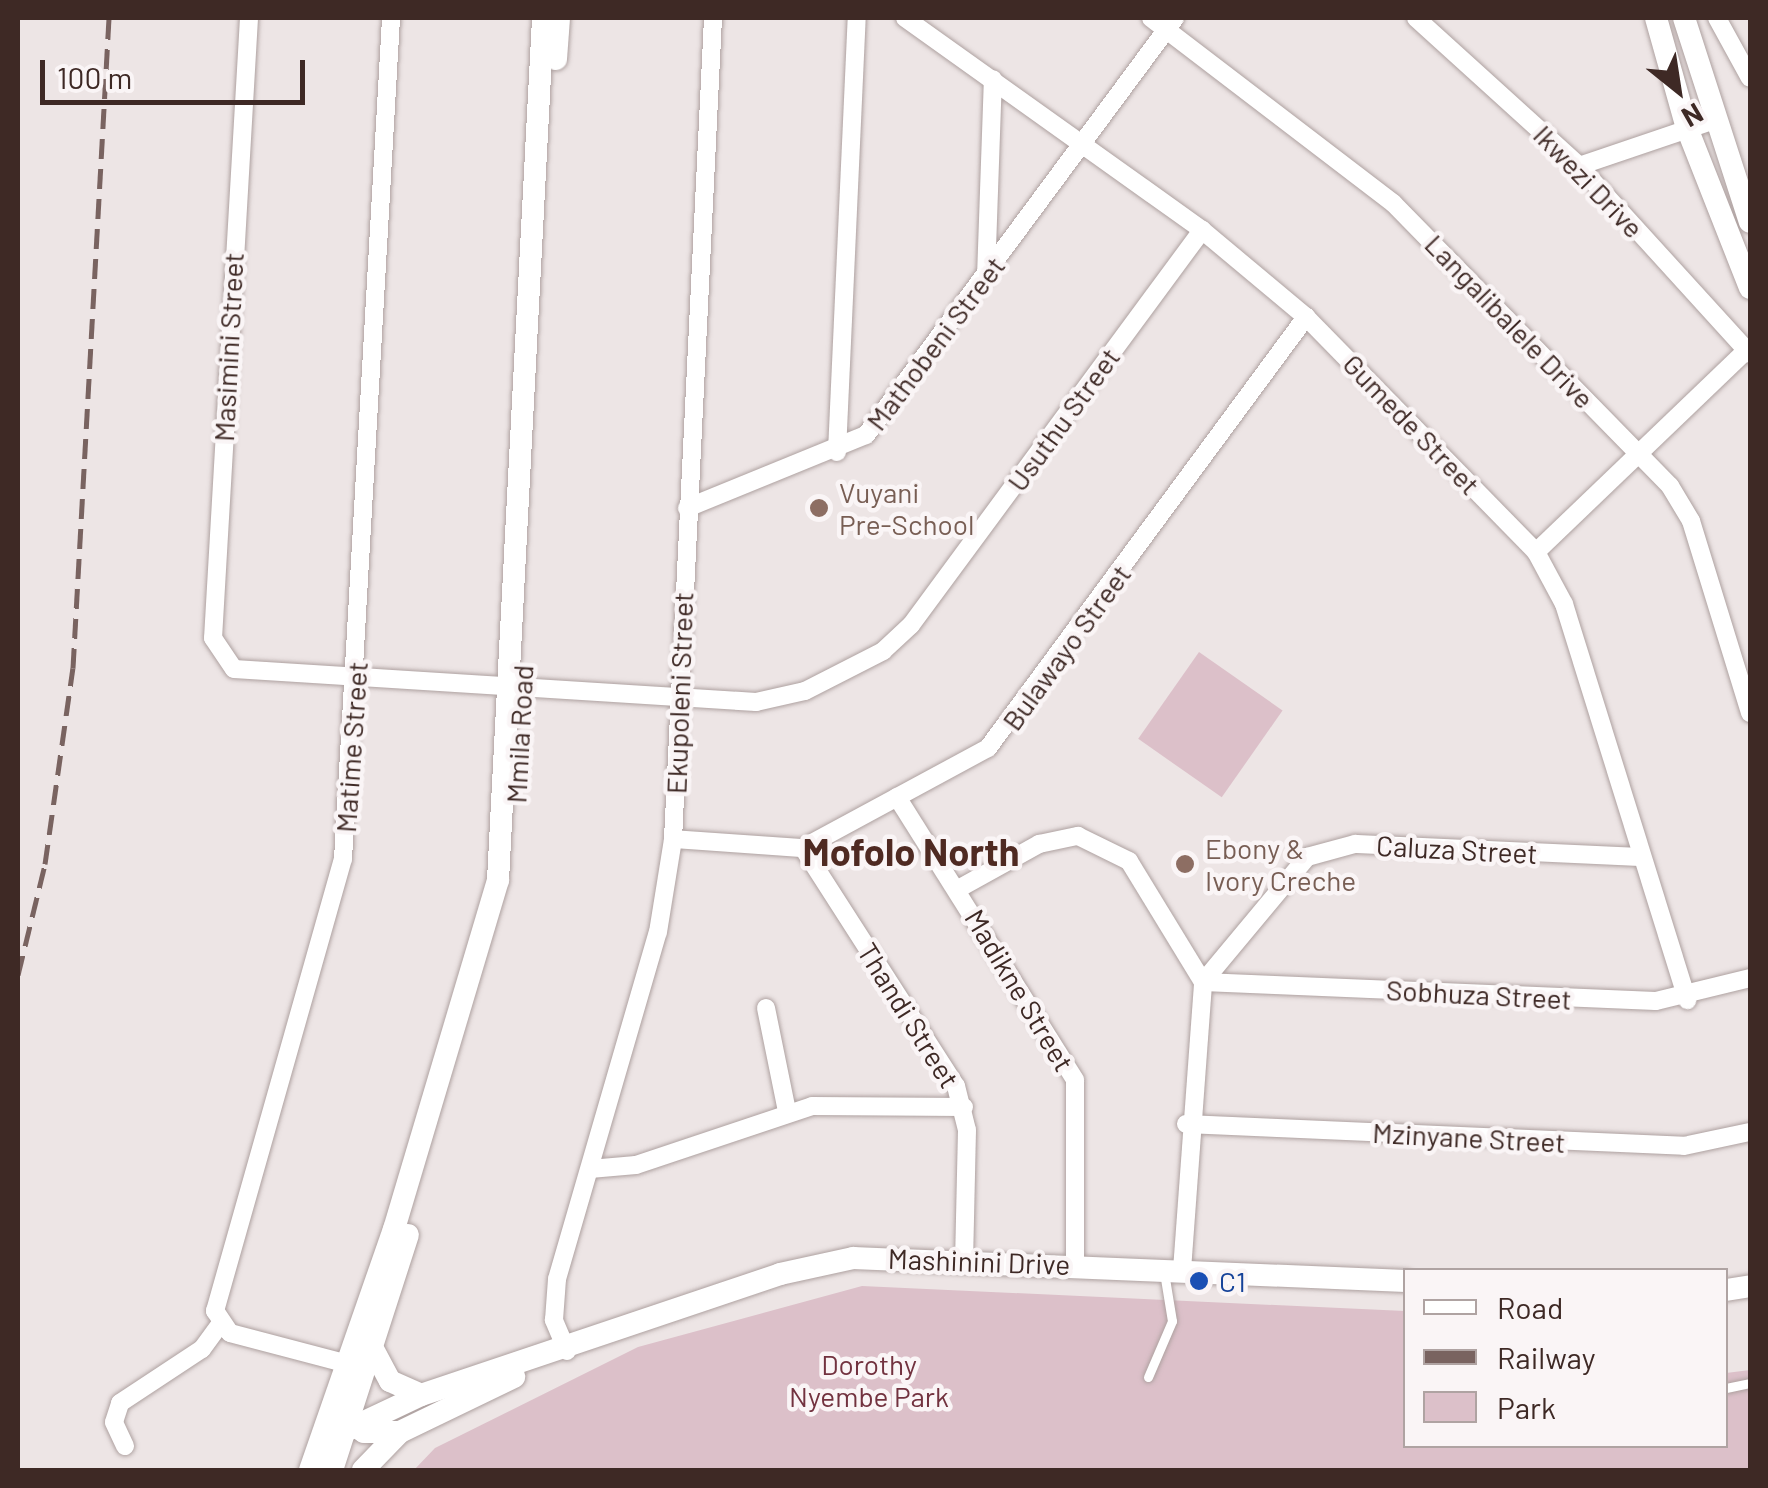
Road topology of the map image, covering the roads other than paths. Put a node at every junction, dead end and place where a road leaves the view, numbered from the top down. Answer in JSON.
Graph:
{"nodes":[{"id":1,"x":249,"y":18,"type":"edge"},
{"id":2,"x":391,"y":18,"type":"edge"},
{"id":3,"x":544,"y":18,"type":"edge"},
{"id":4,"x":559,"y":18,"type":"edge"},
{"id":5,"x":712,"y":18,"type":"edge"},
{"id":6,"x":857,"y":18,"type":"edge"},
{"id":7,"x":905,"y":18,"type":"edge"},
{"id":8,"x":1416,"y":18,"type":"edge"},
{"id":9,"x":1656,"y":18,"type":"edge"},
{"id":10,"x":1684,"y":18,"type":"edge"},
{"id":11,"x":1717,"y":18,"type":"edge"},
{"id":12,"x":1164,"y":21,"type":"edge"},
{"id":13,"x":1750,"y":78,"type":"edge"},
{"id":14,"x":993,"y":79,"type":"junction"},
{"id":15,"x":1714,"y":120,"type":"junction"},
{"id":16,"x":1687,"y":128,"type":"junction"},
{"id":17,"x":1085,"y":144,"type":"junction"},
{"id":18,"x":1578,"y":166,"type":"junction"},
{"id":19,"x":1750,"y":222,"type":"edge"},
{"id":20,"x":1202,"y":230,"type":"junction"},
{"id":21,"x":986,"y":278,"type":"junction"},
{"id":22,"x":1750,"y":288,"type":"edge"},
{"id":23,"x":1306,"y":317,"type":"junction"},
{"id":24,"x":1749,"y":352,"type":"edge"},
{"id":25,"x":837,"y":452,"type":"junction"},
{"id":26,"x":1638,"y":452,"type":"junction"},
{"id":27,"x":688,"y":508,"type":"junction"},
{"id":28,"x":1536,"y":552,"type":"junction"},
{"id":29,"x":234,"y":669,"type":"joint"},
{"id":30,"x":356,"y":681,"type":"junction"},
{"id":31,"x":516,"y":691,"type":"junction"},
{"id":32,"x":678,"y":698,"type":"junction"},
{"id":33,"x":1750,"y":712,"type":"edge"},
{"id":34,"x":896,"y":797,"type":"junction"},
{"id":35,"x":673,"y":839,"type":"junction"},
{"id":36,"x":803,"y":848,"type":"junction"},
{"id":37,"x":1642,"y":858,"type":"junction"},
{"id":38,"x":958,"y":889,"type":"junction"},
{"id":39,"x":1750,"y":978,"type":"edge"},
{"id":40,"x":1203,"y":982,"type":"junction"},
{"id":41,"x":1687,"y":1000,"type":"junction"},
{"id":42,"x":470,"y":1007,"type":"junction"},
{"id":43,"x":766,"y":1008,"type":"dead end"},
{"id":44,"x":964,"y":1106,"type":"junction"},
{"id":45,"x":787,"y":1111,"type":"junction"},
{"id":46,"x":1186,"y":1124,"type":"junction"},
{"id":47,"x":1750,"y":1132,"type":"edge"},
{"id":48,"x":590,"y":1169,"type":"junction"},
{"id":49,"x":964,"y":1258,"type":"junction"},
{"id":50,"x":1075,"y":1264,"type":"junction"},
{"id":51,"x":1173,"y":1269,"type":"junction"},
{"id":52,"x":1403,"y":1281,"type":"edge"},
{"id":53,"x":220,"y":1324,"type":"junction"},
{"id":54,"x":374,"y":1351,"type":"junction"},
{"id":55,"x":566,"y":1351,"type":"junction"},
{"id":56,"x":348,"y":1364,"type":"junction"},
{"id":57,"x":1148,"y":1378,"type":"dead end"},
{"id":58,"x":421,"y":1396,"type":"junction"},
{"id":59,"x":334,"y":1401,"type":"junction"},
{"id":60,"x":349,"y":1428,"type":"junction"},
{"id":61,"x":400,"y":1432,"type":"junction"},
{"id":62,"x":125,"y":1446,"type":"dead end"},
{"id":63,"x":310,"y":1470,"type":"edge"},
{"id":64,"x":318,"y":1470,"type":"edge"},
{"id":65,"x":332,"y":1470,"type":"edge"},
{"id":66,"x":364,"y":1470,"type":"edge"}],
"edges":[{"from":1,"to":29,"type":"street","name":"Masimini Street"},
{"from":2,"to":30,"type":"street","name":"Matime Street"},
{"from":3,"to":4,"type":"street"},
{"from":3,"to":31,"type":"main road","name":"Mmila Road"},
{"from":4,"to":31,"type":"main road","name":"Mmila Road"},
{"from":5,"to":27,"type":"street","name":"Ekupoleni Street"},
{"from":6,"to":25,"type":"street"},
{"from":7,"to":14,"type":"street","name":"Gumede Street"},
{"from":8,"to":18,"type":"street","name":"Ikwezi Drive"},
{"from":9,"to":16,"type":"main road"},
{"from":10,"to":15,"type":"main road"},
{"from":11,"to":13,"type":"street"},
{"from":12,"to":17,"type":"street","name":"Mathobeni Street"},
{"from":12,"to":26,"type":"street","name":"Langalibalele Drive"},
{"from":14,"to":17,"type":"street","name":"Gumede Street"},
{"from":14,"to":21,"type":"street"},
{"from":15,"to":16,"type":"street"},
{"from":15,"to":19,"type":"main road"},
{"from":16,"to":18,"type":"street"},
{"from":16,"to":22,"type":"main road"},
{"from":17,"to":20,"type":"street","name":"Gumede Street"},
{"from":17,"to":21,"type":"street","name":"Mathobeni Street"},
{"from":18,"to":24,"type":"street","name":"Ikwezi Drive"},
{"from":20,"to":23,"type":"street","name":"Gumede Street"},
{"from":20,"to":32,"type":"street","name":"Usuthu Street"},
{"from":21,"to":25,"type":"street","name":"Mathobeni Street"},
{"from":23,"to":28,"type":"street","name":"Gumede Street"},
{"from":23,"to":34,"type":"street","name":"Bulawayo Street"},
{"from":24,"to":26,"type":"street"},
{"from":25,"to":27,"type":"street","name":"Mathobeni Street"},
{"from":26,"to":28,"type":"street"},
{"from":26,"to":33,"type":"street","name":"Langalibalele Drive"},
{"from":27,"to":32,"type":"street","name":"Ekupoleni Street"},
{"from":28,"to":37,"type":"street","name":"Gumede Street"},
{"from":29,"to":30,"type":"street","name":"Usuthu Street"},
{"from":30,"to":31,"type":"street","name":"Usuthu Street"},
{"from":30,"to":53,"type":"street","name":"Matime Street"},
{"from":31,"to":32,"type":"street","name":"Usuthu Street"},
{"from":31,"to":42,"type":"main road","name":"Mmila Road"},
{"from":32,"to":35,"type":"street","name":"Ekupoleni Street"},
{"from":34,"to":36,"type":"street","name":"Bulawayo Street"},
{"from":34,"to":38,"type":"street","name":"Madikne Street"},
{"from":35,"to":36,"type":"street"},
{"from":35,"to":48,"type":"street","name":"Ekupoleni Street"},
{"from":36,"to":44,"type":"street","name":"Thandi Street"},
{"from":37,"to":40,"type":"street","name":"Caluza Street"},
{"from":37,"to":41,"type":"street","name":"Gumede Street"},
{"from":38,"to":40,"type":"street"},
{"from":38,"to":50,"type":"street","name":"Madikne Street"},
{"from":39,"to":41,"type":"street","name":"Sobhuza Street"},
{"from":40,"to":41,"type":"street","name":"Sobhuza Street"},
{"from":40,"to":46,"type":"street"},
{"from":42,"to":54,"type":"main road","name":"Mmila Road"},
{"from":42,"to":56,"type":"main road","name":"Mmila Road"},
{"from":43,"to":45,"type":"street"},
{"from":44,"to":45,"type":"street"},
{"from":44,"to":49,"type":"street","name":"Thandi Street"},
{"from":45,"to":48,"type":"street"},
{"from":46,"to":47,"type":"street","name":"Mzinyane Street"},
{"from":46,"to":51,"type":"street"},
{"from":48,"to":55,"type":"street","name":"Ekupoleni Street"},
{"from":49,"to":50,"type":"main road","name":"Mashinini Drive"},
{"from":49,"to":55,"type":"main road","name":"Mashinini Drive"},
{"from":50,"to":51,"type":"main road","name":"Mashinini Drive"},
{"from":51,"to":52,"type":"main road","name":"Mashinini Drive"},
{"from":51,"to":57,"type":"lane"},
{"from":53,"to":56,"type":"street"},
{"from":53,"to":62,"type":"street"},
{"from":54,"to":58,"type":"main road"},
{"from":54,"to":60,"type":"main road","name":"Mmila Road"},
{"from":55,"to":58,"type":"main road","name":"Mashinini Drive"},
{"from":55,"to":61,"type":"main road","name":"Mashinini Drive"},
{"from":56,"to":59,"type":"main road","name":"Mmila Road"},
{"from":58,"to":60,"type":"main road","name":"Mashinini Drive"},
{"from":59,"to":60,"type":"main road"},
{"from":59,"to":63,"type":"main road","name":"Mmila Road"},
{"from":60,"to":61,"type":"main road"},
{"from":60,"to":64,"type":"main road","name":"Mashinini Drive"},
{"from":60,"to":65,"type":"main road"},
{"from":61,"to":66,"type":"main road"}]}
